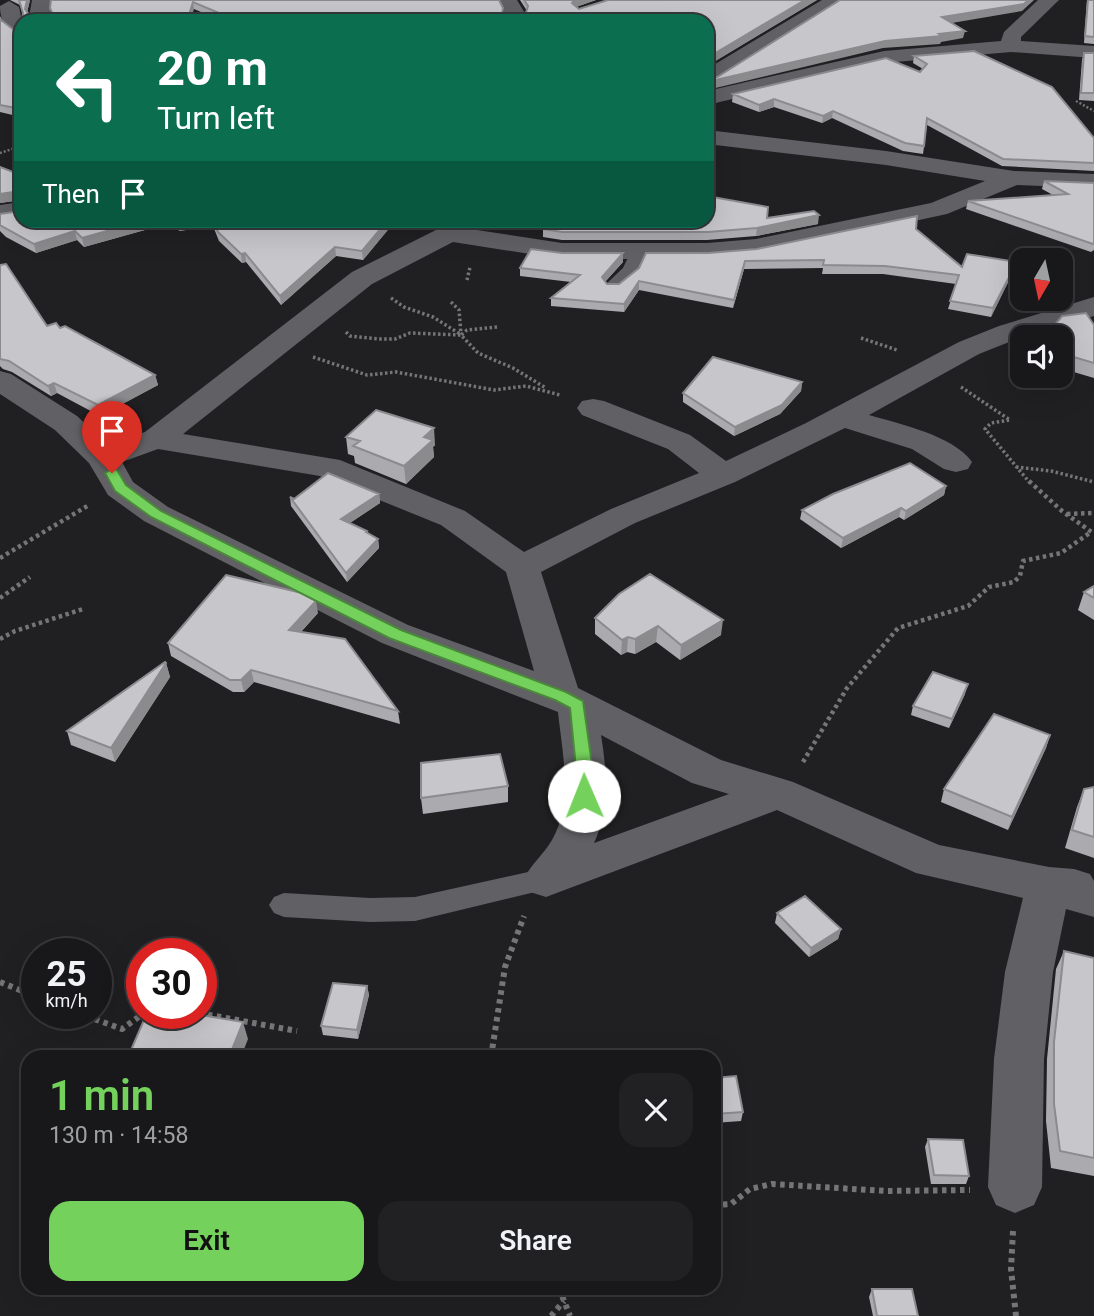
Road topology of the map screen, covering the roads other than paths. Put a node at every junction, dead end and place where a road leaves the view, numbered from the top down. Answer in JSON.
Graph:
{"nodes":[{"id":1,"x":836,"y":0,"type":"edge"},
{"id":2,"x":1049,"y":0,"type":"edge"},
{"id":3,"x":9,"y":7,"type":"dead end"},
{"id":4,"x":14,"y":24,"type":"edge"},
{"id":5,"x":1011,"y":46,"type":"junction"},
{"id":6,"x":1094,"y":52,"type":"edge"},
{"id":7,"x":884,"y":57,"type":"junction"},
{"id":8,"x":906,"y":67,"type":"edge"},
{"id":9,"x":714,"y":72,"type":"edge"},
{"id":10,"x":714,"y":96,"type":"edge"},
{"id":11,"x":714,"y":138,"type":"edge"},
{"id":12,"x":1014,"y":178,"type":"junction"},
{"id":13,"x":1094,"y":181,"type":"edge"},
{"id":14,"x":463,"y":228,"type":"edge"},
{"id":15,"x":639,"y":251,"type":"junction"},
{"id":16,"x":613,"y":286,"type":"edge"},
{"id":17,"x":1094,"y":305,"type":"edge"},
{"id":18,"x":0,"y":380,"type":"edge"},
{"id":19,"x":593,"y":408,"type":"road end"},
{"id":20,"x":843,"y":417,"type":"junction"},
{"id":21,"x":156,"y":439,"type":"junction"},
{"id":22,"x":949,"y":448,"type":"dead end"},
{"id":23,"x":103,"y":458,"type":"junction"},
{"id":24,"x":723,"y":475,"type":"junction"},
{"id":25,"x":522,"y":567,"type":"junction"},
{"id":26,"x":569,"y":700,"type":"junction"},
{"id":27,"x":778,"y":793,"type":"junction"},
{"id":28,"x":546,"y":879,"type":"junction"},
{"id":29,"x":1072,"y":887,"type":"edge"},
{"id":30,"x":1094,"y":900,"type":"edge"},
{"id":31,"x":284,"y":905,"type":"dead end"},
{"id":32,"x":1015,"y":1187,"type":"road end"}],
"edges":[{"from":1,"to":9,"type":"street"},
{"from":2,"to":5,"type":"street"},
{"from":3,"to":4,"type":"street"},
{"from":5,"to":6,"type":"street"},
{"from":5,"to":7,"type":"street"},
{"from":7,"to":8,"type":"lane"},
{"from":7,"to":10,"type":"street"},
{"from":11,"to":12,"type":"street"},
{"from":12,"to":13,"type":"street"},
{"from":12,"to":15,"type":"street"},
{"from":14,"to":15,"type":"street"},
{"from":14,"to":21,"type":"street"},
{"from":15,"to":16,"type":"lane"},
{"from":17,"to":20,"type":"street"},
{"from":18,"to":23,"type":"street"},
{"from":19,"to":24,"type":"street"},
{"from":20,"to":22,"type":"street"},
{"from":20,"to":24,"type":"street"},
{"from":21,"to":23,"type":"street"},
{"from":21,"to":25,"type":"street"},
{"from":23,"to":26,"type":"street"},
{"from":24,"to":25,"type":"street"},
{"from":25,"to":26,"type":"street"},
{"from":26,"to":27,"type":"street"},
{"from":26,"to":28,"type":"street"},
{"from":27,"to":28,"type":"street"},
{"from":27,"to":29,"type":"street"},
{"from":28,"to":31,"type":"lane"},
{"from":29,"to":30,"type":"street"},
{"from":29,"to":32,"type":"street"}]}
